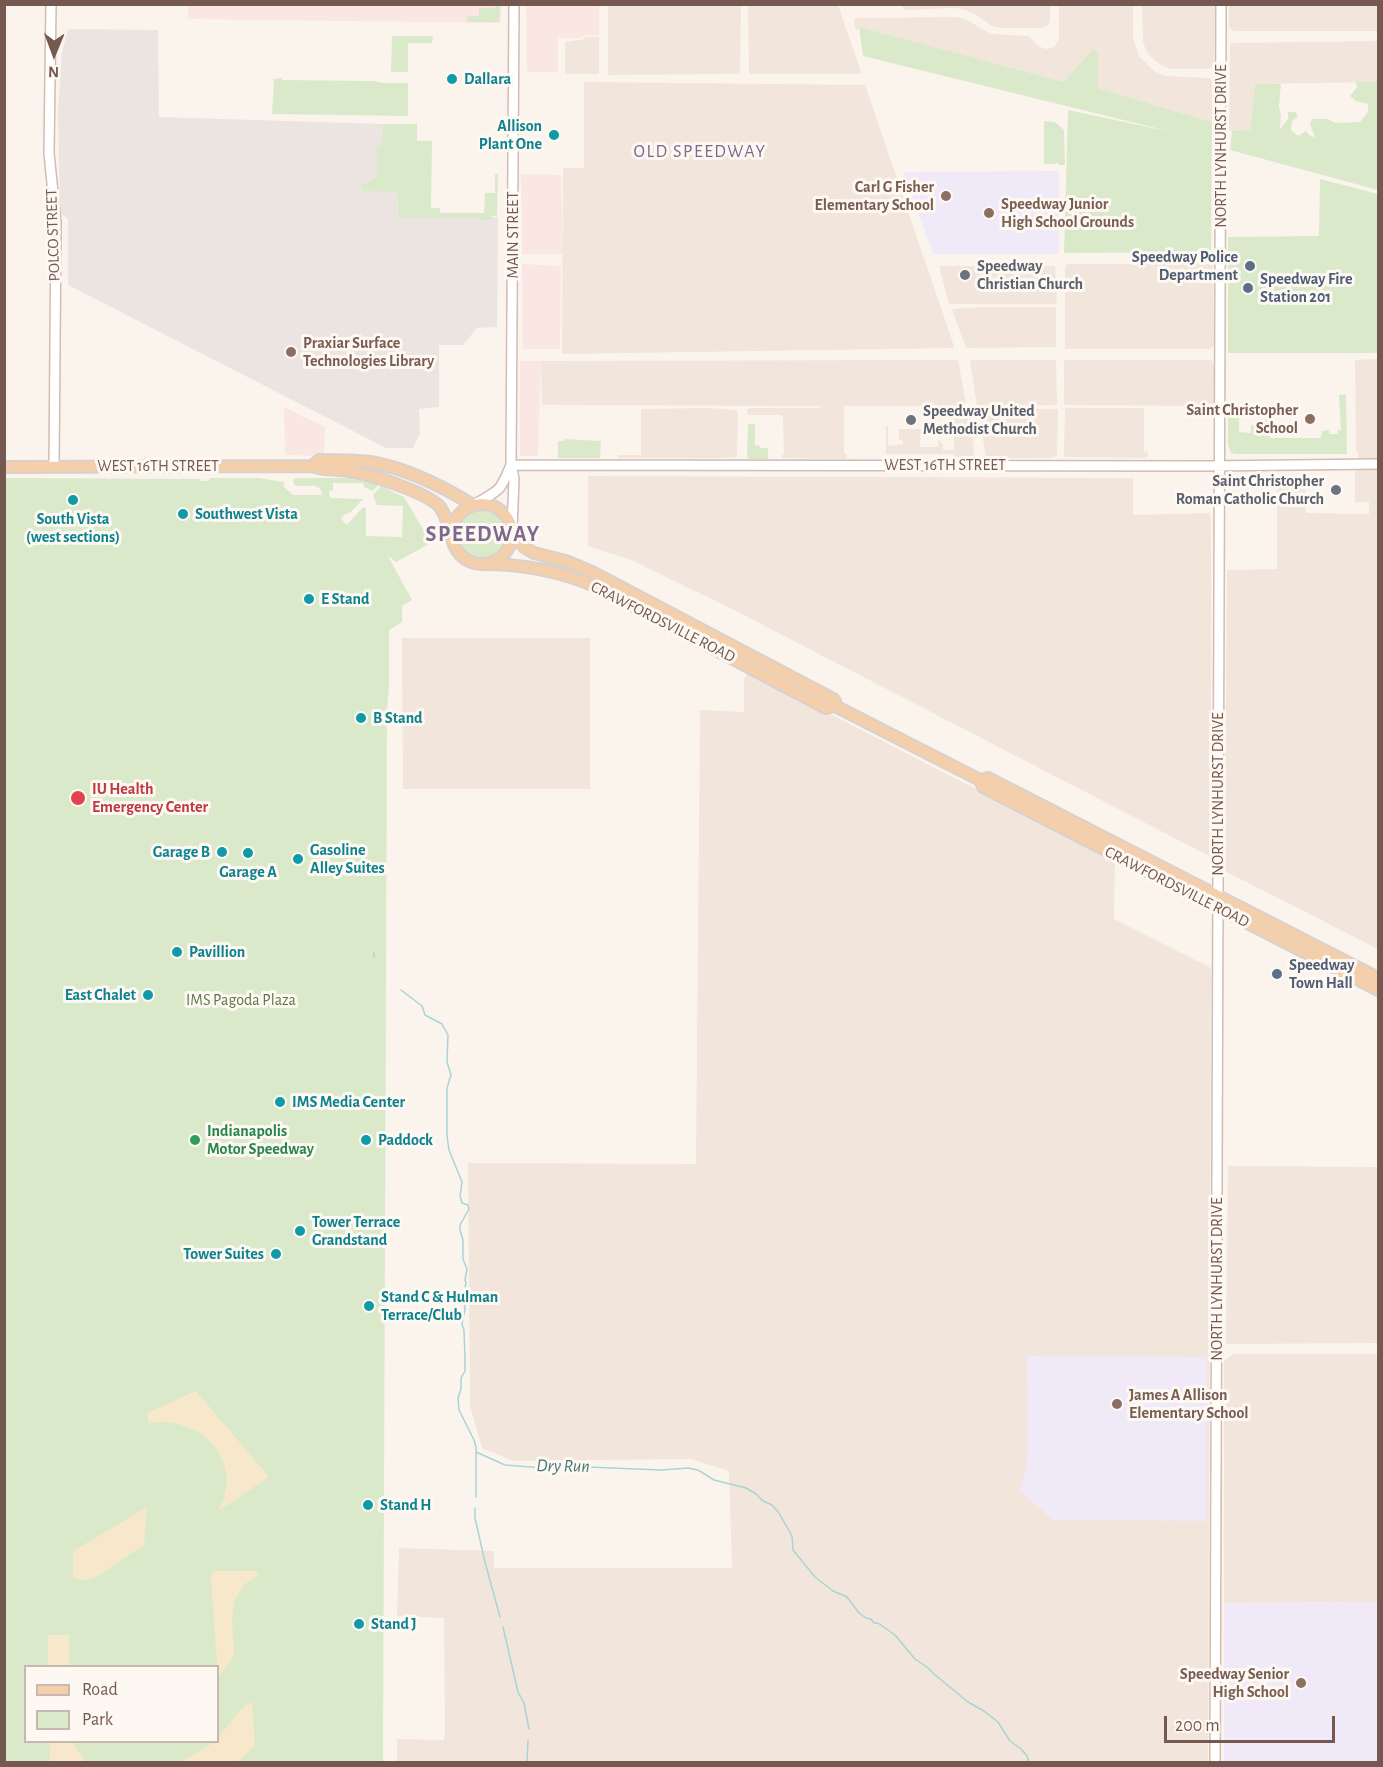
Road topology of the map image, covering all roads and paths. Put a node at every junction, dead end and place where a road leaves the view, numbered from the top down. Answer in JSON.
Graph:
{"nodes":[{"id":1,"x":51,"y":4,"type":"edge"},
{"id":2,"x":514,"y":4,"type":"edge"},
{"id":3,"x":1221,"y":4,"type":"edge"},
{"id":4,"x":1378,"y":464,"type":"edge"},
{"id":5,"x":511,"y":465,"type":"junction"},
{"id":6,"x":4,"y":466,"type":"edge"},
{"id":7,"x":54,"y":466,"type":"junction"},
{"id":8,"x":312,"y":466,"type":"junction"},
{"id":9,"x":1220,"y":466,"type":"junction"},
{"id":10,"x":474,"y":504,"type":"junction"},
{"id":11,"x":512,"y":531,"type":"junction"},
{"id":12,"x":453,"y":542,"type":"junction"},
{"id":13,"x":482,"y":564,"type":"junction"},
{"id":14,"x":835,"y":706,"type":"junction"},
{"id":15,"x":980,"y":780,"type":"junction"},
{"id":16,"x":1218,"y":896,"type":"junction"},
{"id":17,"x":1218,"y":908,"type":"junction"},
{"id":18,"x":1378,"y":978,"type":"edge"},
{"id":19,"x":1378,"y":990,"type":"edge"},
{"id":20,"x":1215,"y":1762,"type":"edge"}],
"edges":[{"from":1,"to":7,"type":"street","name":"POLCO STREET"},
{"from":2,"to":5,"type":"street","name":"MAIN STREET"},
{"from":3,"to":9,"type":"street","name":"NORTH LYNHURST DRIVE"},
{"from":4,"to":9,"type":"street","name":"WEST 16TH STREET"},
{"from":5,"to":9,"type":"street","name":"WEST 16TH STREET"},
{"from":5,"to":10,"type":"street","name":"MAIN STREET"},
{"from":5,"to":11,"type":"street","name":"MAIN STREET"},
{"from":6,"to":7,"type":"main road","name":"WEST 16TH STREET"},
{"from":7,"to":8,"type":"main road","name":"WEST 16TH STREET"},
{"from":8,"to":10,"type":"main road","name":"WEST 16TH STREET"},
{"from":8,"to":12,"type":"main road","name":"WEST 16TH STREET"},
{"from":9,"to":16,"type":"street","name":"NORTH LYNHURST DRIVE"},
{"from":10,"to":11,"type":"main road"},
{"from":10,"to":12,"type":"main road"},
{"from":11,"to":13,"type":"main road"},
{"from":11,"to":14,"type":"main road","name":"CRAWFORDSVILLE ROAD"},
{"from":12,"to":13,"type":"main road"},
{"from":13,"to":14,"type":"main road","name":"CRAWFORDSVILLE ROAD"},
{"from":14,"to":15,"type":"main road","name":"CRAWFORDSVILLE ROAD"},
{"from":15,"to":16,"type":"main road","name":"CRAWFORDSVILLE ROAD"},
{"from":15,"to":17,"type":"main road","name":"CRAWFORDSVILLE ROAD"},
{"from":16,"to":17,"type":"street","name":"NORTH LYNHURST DRIVE"},
{"from":16,"to":18,"type":"main road","name":"CRAWFORDSVILLE ROAD"},
{"from":17,"to":19,"type":"main road","name":"CRAWFORDSVILLE ROAD"},
{"from":17,"to":20,"type":"street","name":"NORTH LYNHURST DRIVE"}]}
